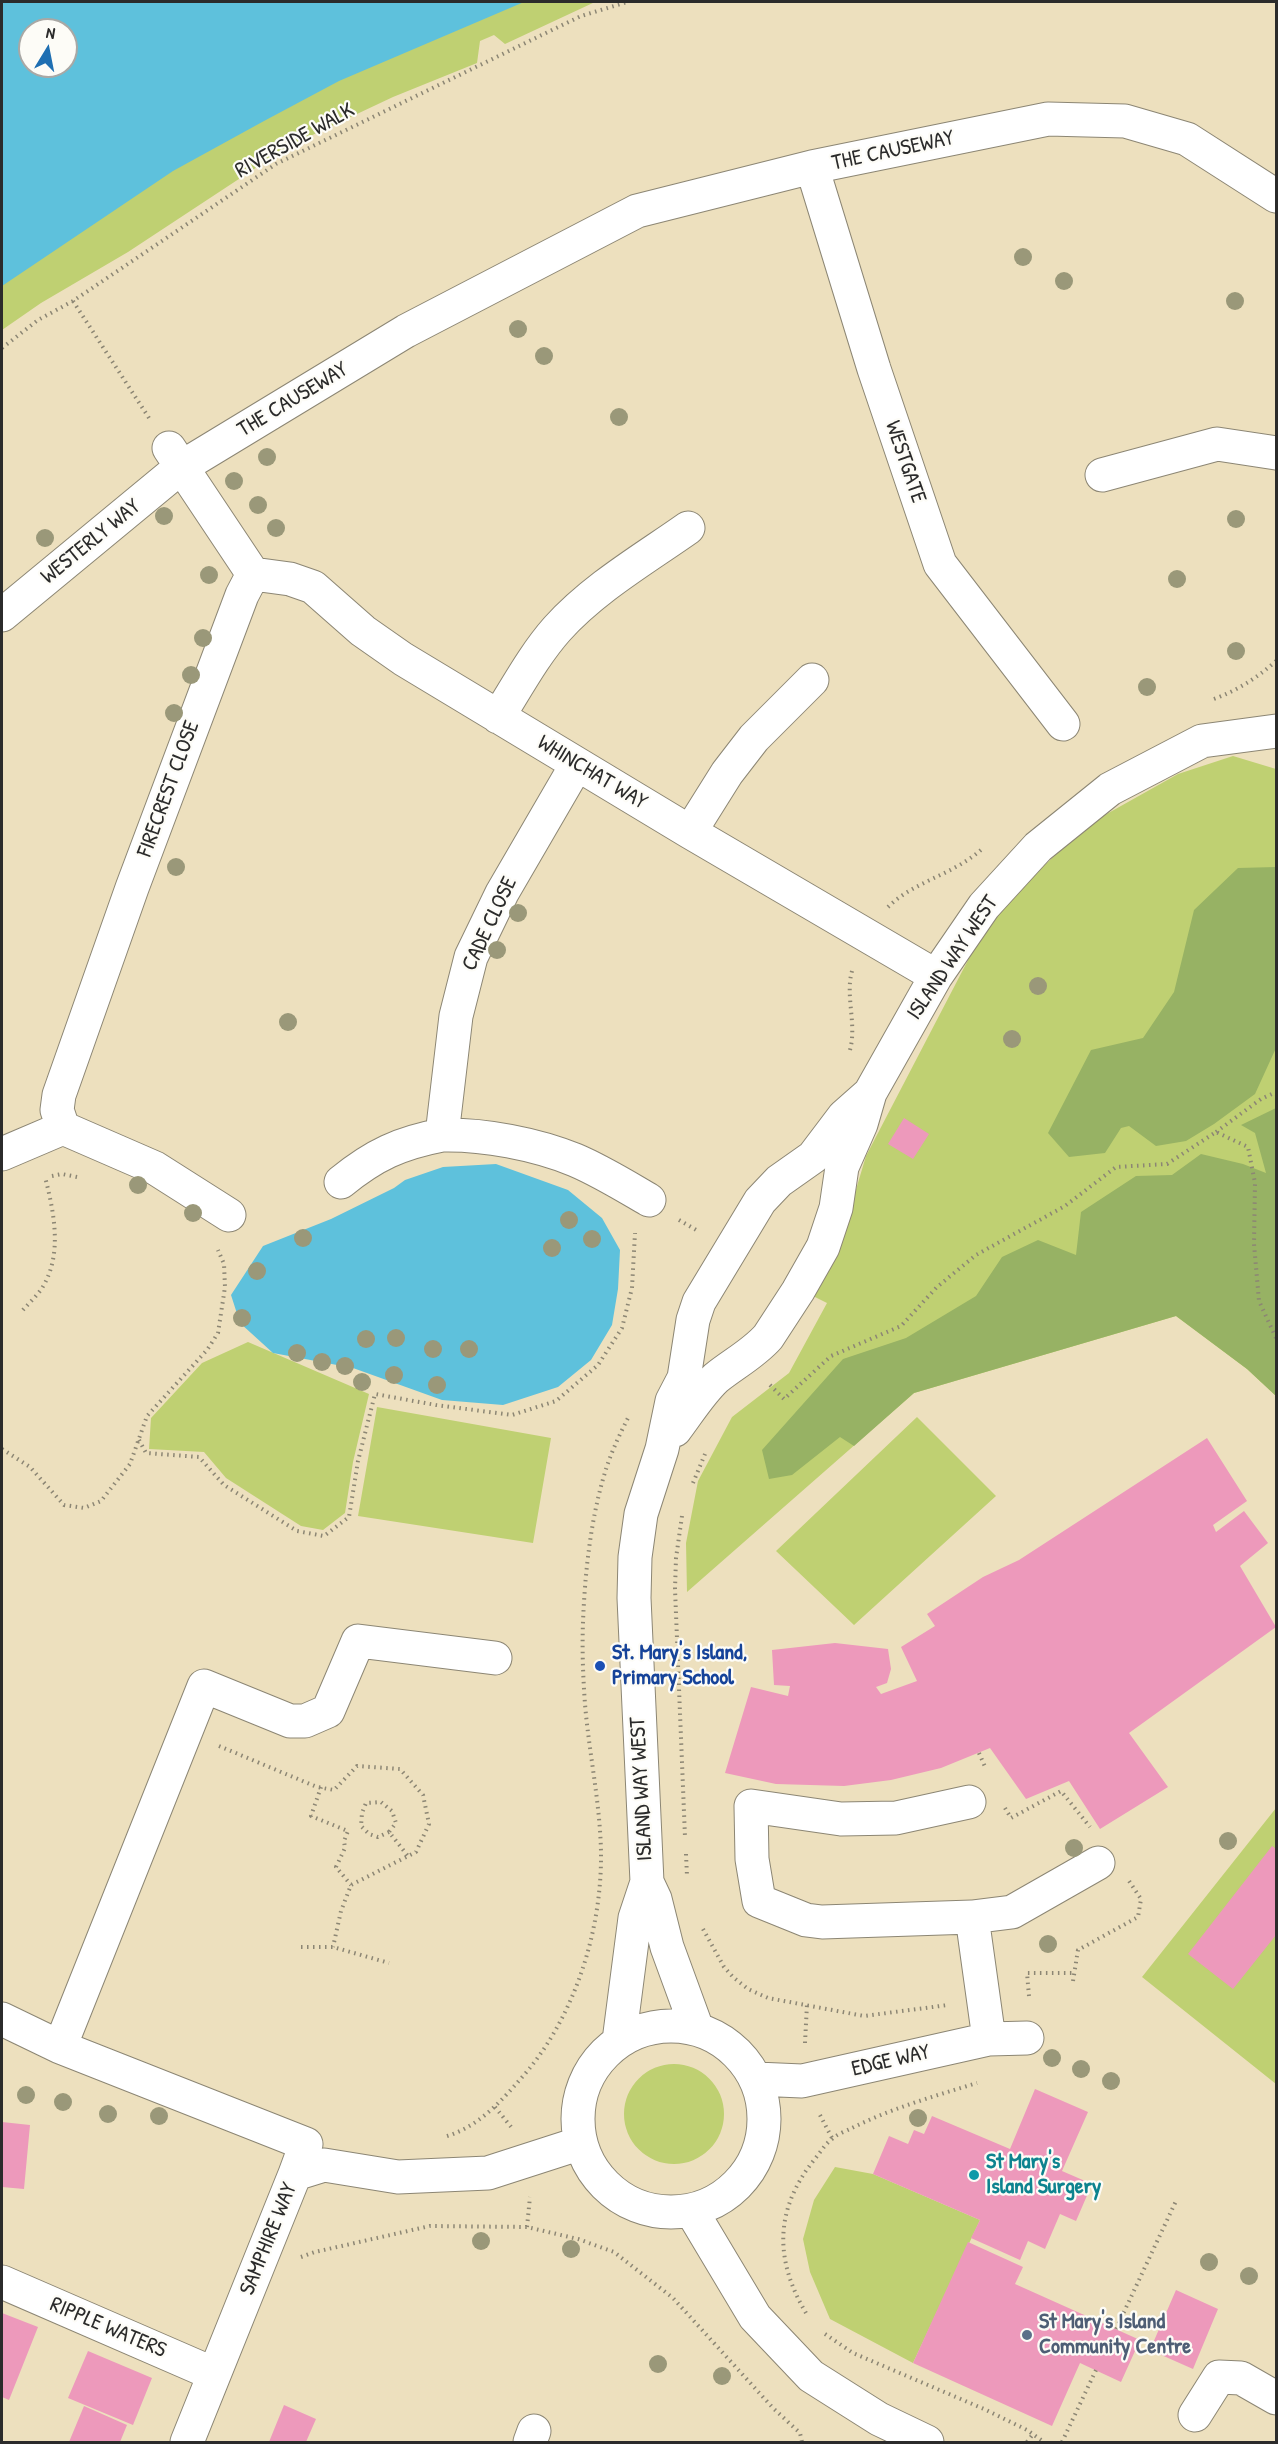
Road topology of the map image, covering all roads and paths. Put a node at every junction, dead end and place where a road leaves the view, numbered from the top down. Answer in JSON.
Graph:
{"nodes":[{"id":1,"x":627,"y":2,"type":"edge"},
{"id":2,"x":812,"y":167,"type":"junction"},
{"id":3,"x":1276,"y":196,"type":"edge"},
{"id":4,"x":73,"y":301,"type":"junction"},
{"id":5,"x":2,"y":348,"type":"edge"},
{"id":6,"x":1276,"y":453,"type":"edge"},
{"id":7,"x":174,"y":458,"type":"junction"},
{"id":8,"x":1102,"y":475,"type":"dead end"},
{"id":9,"x":688,"y":528,"type":"dead end"},
{"id":10,"x":253,"y":574,"type":"junction"},
{"id":11,"x":2,"y":615,"type":"edge"},
{"id":12,"x":812,"y":680,"type":"dead end"},
{"id":13,"x":498,"y":717,"type":"junction"},
{"id":14,"x":1063,"y":724,"type":"dead end"},
{"id":15,"x":1276,"y":731,"type":"edge"},
{"id":16,"x":577,"y":764,"type":"junction"},
{"id":17,"x":690,"y":832,"type":"junction"},
{"id":18,"x":936,"y":976,"type":"junction"},
{"id":19,"x":870,"y":1093,"type":"junction"},
{"id":20,"x":1276,"y":1094,"type":"edge"},
{"id":21,"x":63,"y":1128,"type":"junction"},
{"id":22,"x":1216,"y":1132,"type":"junction"},
{"id":23,"x":442,"y":1135,"type":"junction"},
{"id":24,"x":2,"y":1154,"type":"edge"},
{"id":25,"x":45,"y":1177,"type":"junction"},
{"id":26,"x":84,"y":1178,"type":"dead end"},
{"id":27,"x":35,"y":1180,"type":"dead end"},
{"id":28,"x":341,"y":1182,"type":"dead end"},
{"id":29,"x":229,"y":1215,"type":"dead end"},
{"id":30,"x":652,"y":1215,"type":"junction"},
{"id":31,"x":700,"y":1232,"type":"dead end"},
{"id":32,"x":217,"y":1247,"type":"dead end"},
{"id":33,"x":23,"y":1310,"type":"dead end"},
{"id":34,"x":1276,"y":1338,"type":"edge"},
{"id":35,"x":768,"y":1383,"type":"dead end"},
{"id":36,"x":139,"y":1440,"type":"junction"},
{"id":37,"x":2,"y":1449,"type":"edge"},
{"id":38,"x":662,"y":1449,"type":"junction"},
{"id":39,"x":495,"y":1658,"type":"dead end"},
{"id":40,"x":186,"y":1732,"type":"junction"},
{"id":41,"x":321,"y":1787,"type":"junction"},
{"id":42,"x":969,"y":1802,"type":"dead end"},
{"id":43,"x":389,"y":1832,"type":"junction"},
{"id":44,"x":408,"y":1856,"type":"junction"},
{"id":45,"x":1098,"y":1863,"type":"dead end"},
{"id":46,"x":647,"y":1882,"type":"junction"},
{"id":47,"x":351,"y":1885,"type":"junction"},
{"id":48,"x":972,"y":1917,"type":"junction"},
{"id":49,"x":301,"y":1947,"type":"dead end"},
{"id":50,"x":333,"y":1947,"type":"junction"},
{"id":51,"x":389,"y":1963,"type":"dead end"},
{"id":52,"x":1074,"y":1973,"type":"dead end"},
{"id":53,"x":1029,"y":1996,"type":"dead end"},
{"id":54,"x":807,"y":2004,"type":"dead end"},
{"id":55,"x":14,"y":2025,"type":"edge"},
{"id":56,"x":697,"y":2029,"type":"junction"},
{"id":57,"x":1027,"y":2038,"type":"dead end"},
{"id":58,"x":989,"y":2039,"type":"junction"},
{"id":59,"x":619,"y":2041,"type":"junction"},
{"id":60,"x":805,"y":2045,"type":"dead end"},
{"id":61,"x":60,"y":2047,"type":"junction"},
{"id":62,"x":756,"y":2079,"type":"junction"},
{"id":63,"x":495,"y":2108,"type":"dead end"},
{"id":64,"x":822,"y":2118,"type":"dead end"},
{"id":65,"x":510,"y":2126,"type":"dead end"},
{"id":66,"x":832,"y":2138,"type":"dead end"},
{"id":67,"x":581,"y":2143,"type":"junction"},
{"id":68,"x":295,"y":2174,"type":"junction"},
{"id":69,"x":1176,"y":2201,"type":"dead end"},
{"id":70,"x":530,"y":2202,"type":"dead end"},
{"id":71,"x":691,"y":2210,"type":"junction"},
{"id":72,"x":527,"y":2227,"type":"junction"},
{"id":73,"x":254,"y":2275,"type":"junction"},
{"id":74,"x":2,"y":2282,"type":"edge"},
{"id":75,"x":1116,"y":2329,"type":"dead end"},
{"id":76,"x":1096,"y":2370,"type":"dead end"},
{"id":77,"x":214,"y":2374,"type":"junction"},
{"id":78,"x":1276,"y":2398,"type":"edge"},
{"id":79,"x":1195,"y":2415,"type":"dead end"},
{"id":80,"x":874,"y":2431,"type":"edge"},
{"id":81,"x":1033,"y":2434,"type":"dead end"},
{"id":82,"x":187,"y":2442,"type":"edge"},
{"id":83,"x":802,"y":2442,"type":"edge"},
{"id":84,"x":927,"y":2442,"type":"edge"},
{"id":85,"x":1027,"y":2442,"type":"edge"},
{"id":86,"x":1062,"y":2442,"type":"edge"}],
"edges":[{"from":1,"to":4,"type":"path","name":"RIVERSIDE WALK"},
{"from":2,"to":3,"type":"street","name":"THE CAUSEWAY"},
{"from":2,"to":7,"type":"street","name":"THE CAUSEWAY"},
{"from":2,"to":14,"type":"street","name":"WESTGATE"},
{"from":4,"to":5,"type":"path","name":"RIVERSIDE WALK"},
{"from":4,"to":7,"type":"path"},
{"from":6,"to":8,"type":"street"},
{"from":7,"to":10,"type":"street"},
{"from":7,"to":11,"type":"street","name":"WESTERLY WAY"},
{"from":9,"to":13,"type":"street"},
{"from":10,"to":13,"type":"street","name":"WHINCHAT WAY"},
{"from":10,"to":21,"type":"street","name":"FIRECREST CLOSE"},
{"from":12,"to":17,"type":"street"},
{"from":13,"to":16,"type":"street","name":"WHINCHAT WAY"},
{"from":15,"to":18,"type":"street","name":"ISLAND WAY WEST"},
{"from":16,"to":17,"type":"street","name":"WHINCHAT WAY"},
{"from":16,"to":23,"type":"street","name":"CADE CLOSE"},
{"from":17,"to":18,"type":"street","name":"WHINCHAT WAY"},
{"from":18,"to":19,"type":"street","name":"ISLAND WAY WEST"},
{"from":19,"to":38,"type":"street","name":"ISLAND WAY WEST"},
{"from":19,"to":38,"type":"street","name":"ISLAND WAY WEST"},
{"from":20,"to":22,"type":"path"},
{"from":21,"to":24,"type":"street"},
{"from":21,"to":29,"type":"street"},
{"from":22,"to":34,"type":"path"},
{"from":22,"to":35,"type":"path"},
{"from":23,"to":28,"type":"street"},
{"from":23,"to":30,"type":"street"},
{"from":25,"to":26,"type":"path"},
{"from":25,"to":27,"type":"path"},
{"from":25,"to":33,"type":"path"},
{"from":30,"to":31,"type":"path"},
{"from":30,"to":36,"type":"path"},
{"from":32,"to":36,"type":"path"},
{"from":36,"to":37,"type":"path"},
{"from":38,"to":46,"type":"street","name":"ISLAND WAY WEST"},
{"from":39,"to":40,"type":"street"},
{"from":40,"to":41,"type":"path"},
{"from":40,"to":61,"type":"street"},
{"from":41,"to":44,"type":"path"},
{"from":41,"to":47,"type":"path"},
{"from":42,"to":48,"type":"street"},
{"from":43,"to":43,"type":"path"},
{"from":43,"to":44,"type":"path"},
{"from":44,"to":47,"type":"path"},
{"from":45,"to":48,"type":"street"},
{"from":46,"to":56,"type":"street","name":"ISLAND WAY WEST"},
{"from":46,"to":59,"type":"street","name":"ISLAND WAY WEST"},
{"from":47,"to":50,"type":"path"},
{"from":48,"to":58,"type":"street"},
{"from":49,"to":50,"type":"path"},
{"from":50,"to":51,"type":"path"},
{"from":52,"to":53,"type":"path"},
{"from":54,"to":60,"type":"path"},
{"from":55,"to":61,"type":"street"},
{"from":56,"to":59,"type":"street"},
{"from":56,"to":62,"type":"street"},
{"from":57,"to":58,"type":"street","name":"EDGE WAY"},
{"from":58,"to":62,"type":"street","name":"EDGE WAY"},
{"from":59,"to":67,"type":"street"},
{"from":61,"to":68,"type":"street"},
{"from":62,"to":71,"type":"street"},
{"from":63,"to":65,"type":"path"},
{"from":64,"to":66,"type":"path"},
{"from":67,"to":68,"type":"street","name":"SAMPHIRE WAY"},
{"from":67,"to":71,"type":"street"},
{"from":68,"to":73,"type":"street","name":"SAMPHIRE WAY"},
{"from":69,"to":75,"type":"path"},
{"from":70,"to":72,"type":"path"},
{"from":71,"to":80,"type":"street"},
{"from":72,"to":73,"type":"path"},
{"from":72,"to":83,"type":"path"},
{"from":73,"to":77,"type":"street","name":"SAMPHIRE WAY"},
{"from":74,"to":77,"type":"street","name":"RIPPLE WATERS"},
{"from":76,"to":86,"type":"path"},
{"from":77,"to":82,"type":"street","name":"SAMPHIRE WAY"},
{"from":78,"to":79,"type":"street"},
{"from":80,"to":84,"type":"street"},
{"from":81,"to":85,"type":"path"}]}
